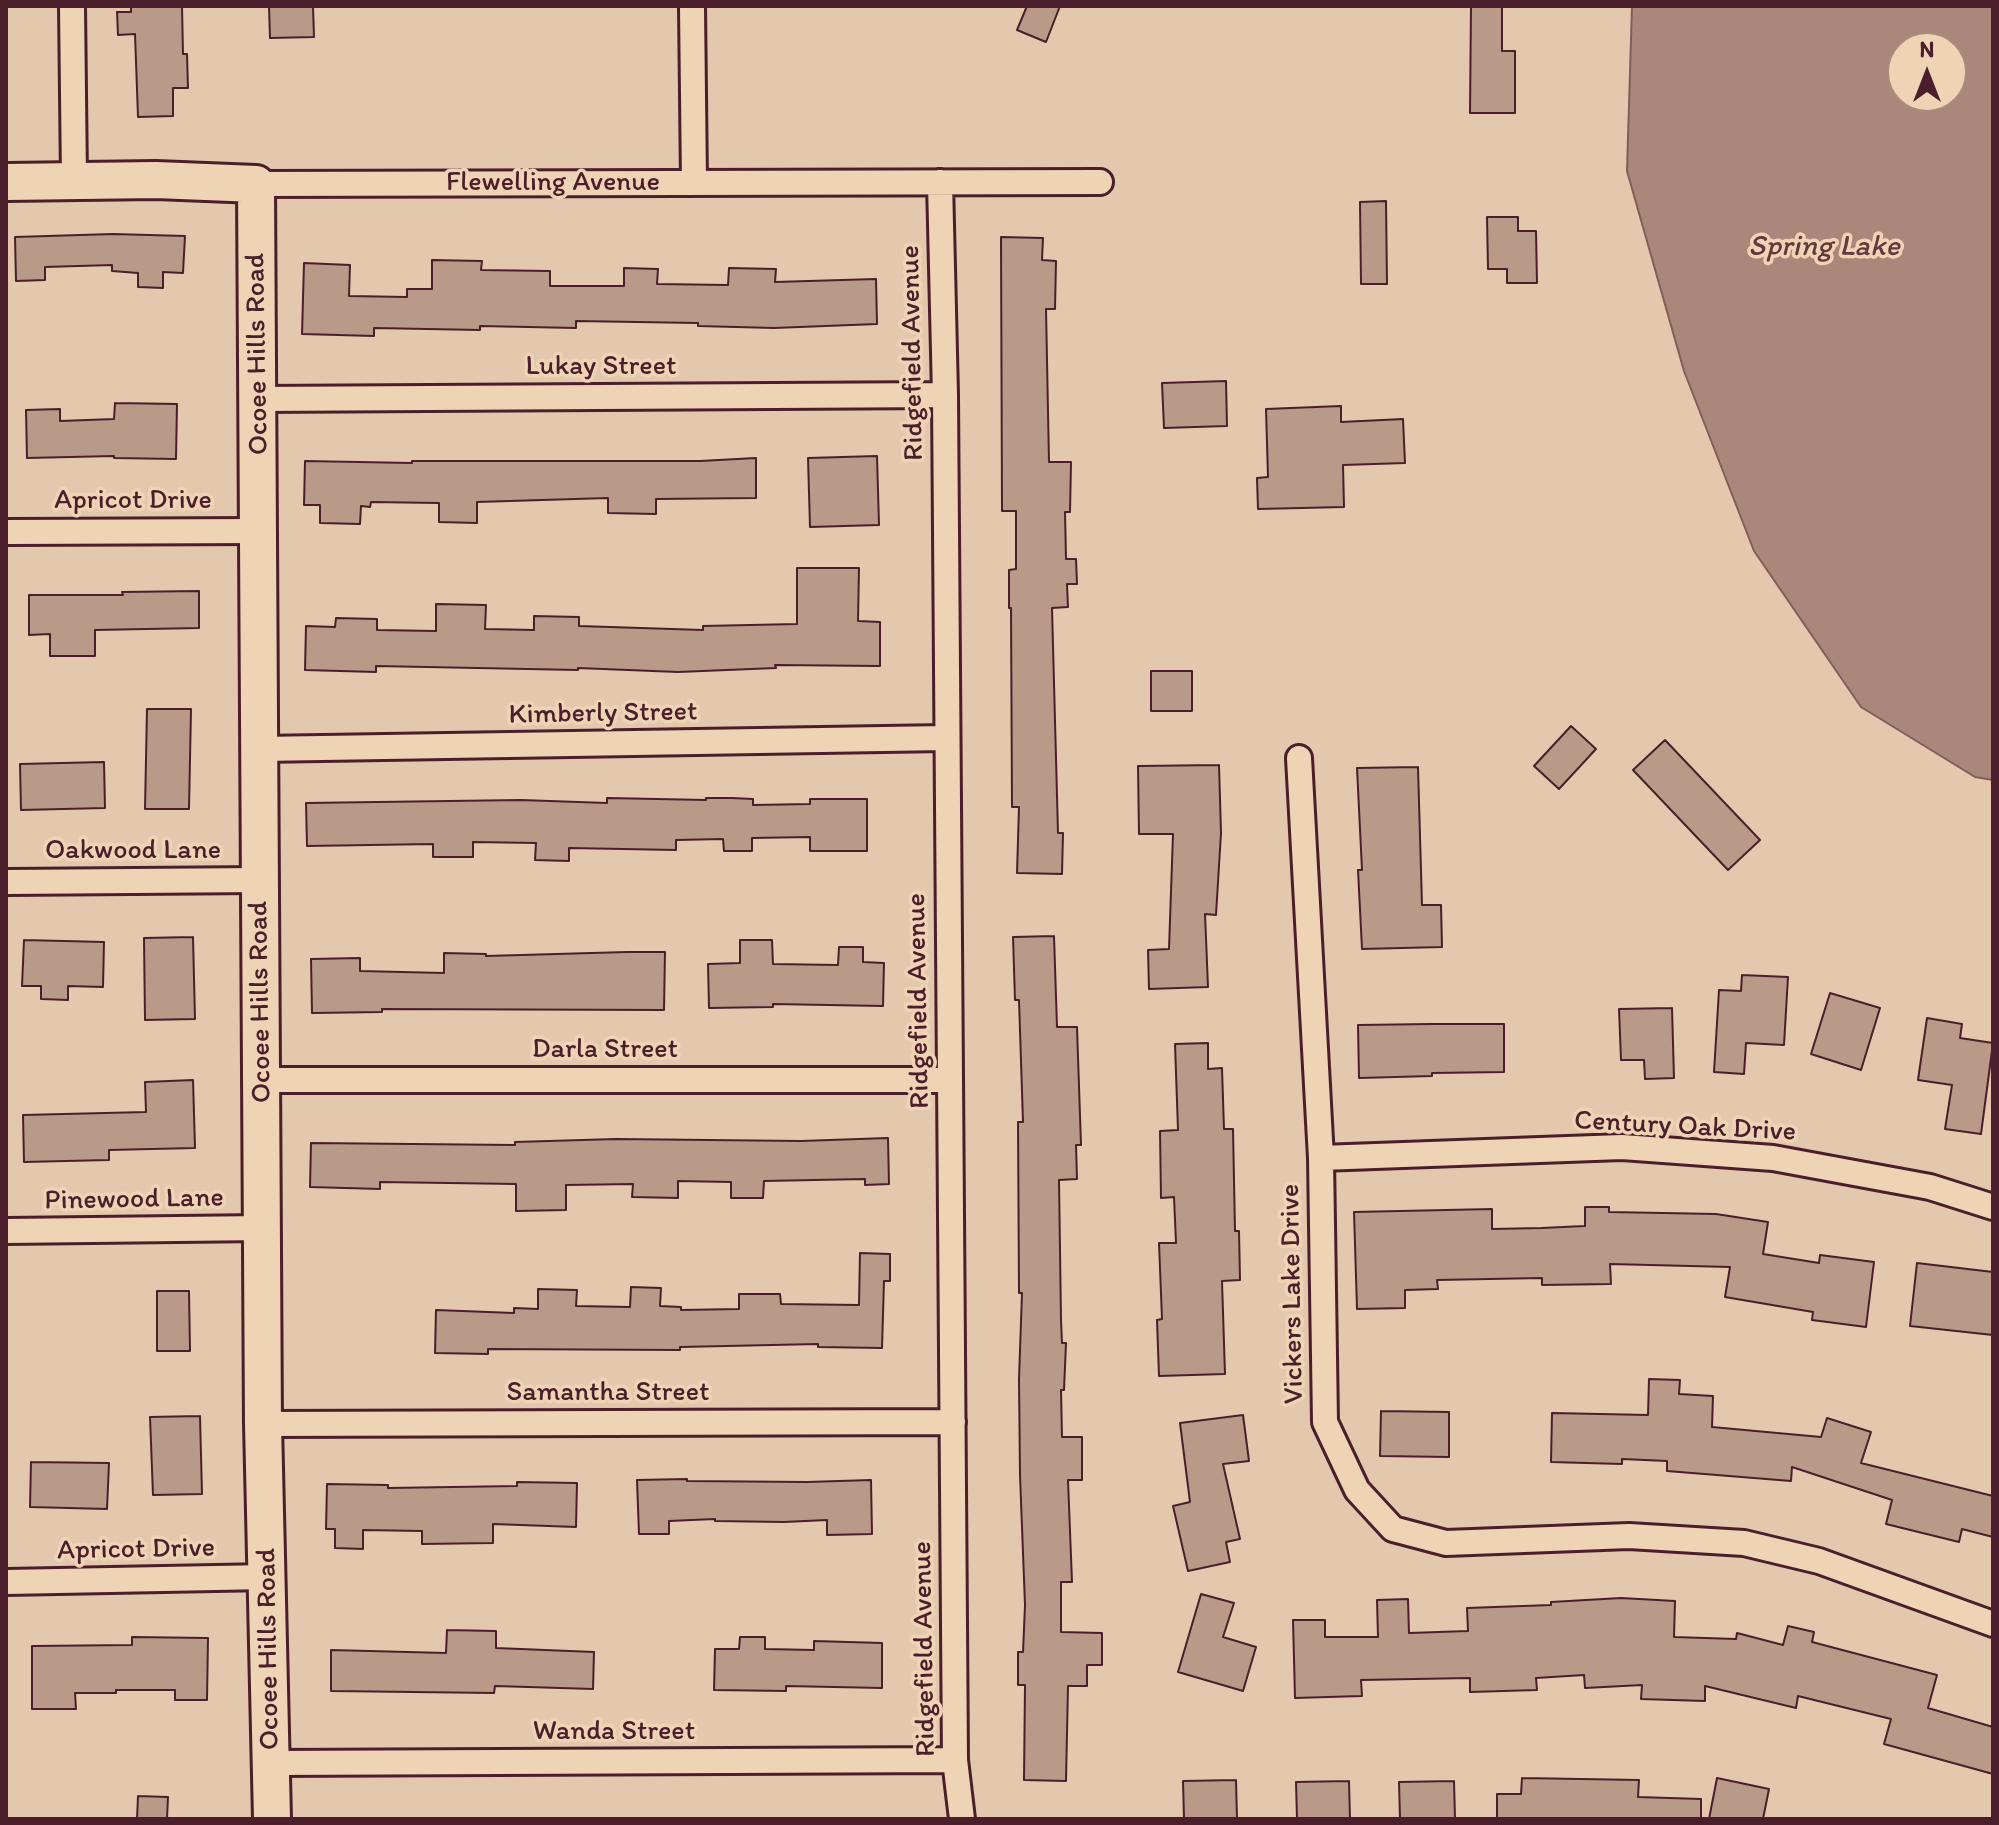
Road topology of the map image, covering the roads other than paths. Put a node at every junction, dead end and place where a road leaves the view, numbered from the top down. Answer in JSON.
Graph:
{"nodes":[{"id":1,"x":72,"y":6,"type":"edge"},
{"id":2,"x":692,"y":6,"type":"edge"},
{"id":3,"x":74,"y":180,"type":"junction"},
{"id":4,"x":6,"y":182,"type":"edge"},
{"id":5,"x":940,"y":182,"type":"junction"},
{"id":6,"x":1100,"y":182,"type":"dead end"},
{"id":7,"x":694,"y":183,"type":"junction"},
{"id":8,"x":256,"y":184,"type":"junction"},
{"id":9,"x":945,"y":395,"type":"junction"},
{"id":10,"x":258,"y":399,"type":"junction"},
{"id":11,"x":260,"y":531,"type":"junction"},
{"id":12,"x":6,"y":532,"type":"edge"},
{"id":13,"x":946,"y":738,"type":"junction"},
{"id":14,"x":260,"y":749,"type":"junction"},
{"id":15,"x":1299,"y":758,"type":"dead end"},
{"id":16,"x":260,"y":880,"type":"junction"},
{"id":17,"x":6,"y":882,"type":"edge"},
{"id":18,"x":262,"y":1080,"type":"junction"},
{"id":19,"x":949,"y":1080,"type":"junction"},
{"id":20,"x":1321,"y":1158,"type":"junction"},
{"id":21,"x":1993,"y":1207,"type":"edge"},
{"id":22,"x":264,"y":1228,"type":"junction"},
{"id":23,"x":6,"y":1231,"type":"edge"},
{"id":24,"x":953,"y":1422,"type":"junction"},
{"id":25,"x":263,"y":1424,"type":"junction"},
{"id":26,"x":268,"y":1577,"type":"junction"},
{"id":27,"x":6,"y":1582,"type":"edge"},
{"id":28,"x":1993,"y":1624,"type":"edge"},
{"id":29,"x":955,"y":1760,"type":"junction"},
{"id":30,"x":272,"y":1763,"type":"junction"},
{"id":31,"x":272,"y":1819,"type":"edge"},
{"id":32,"x":962,"y":1819,"type":"edge"}],
"edges":[{"from":1,"to":3,"type":"street"},
{"from":2,"to":7,"type":"street"},
{"from":3,"to":4,"type":"street","name":"Flewelling Avenue"},
{"from":3,"to":8,"type":"street","name":"Flewelling Avenue"},
{"from":5,"to":6,"type":"street","name":"Flewelling Avenue"},
{"from":5,"to":7,"type":"street","name":"Flewelling Avenue"},
{"from":5,"to":9,"type":"street","name":"Ridgefield Avenue"},
{"from":7,"to":8,"type":"street","name":"Flewelling Avenue"},
{"from":8,"to":10,"type":"street","name":"Ocoee Hills Road"},
{"from":9,"to":10,"type":"street","name":"Lukay Street"},
{"from":9,"to":13,"type":"street","name":"Ridgefield Avenue"},
{"from":10,"to":11,"type":"street","name":"Ocoee Hills Road"},
{"from":11,"to":12,"type":"street","name":"Apricot Drive"},
{"from":11,"to":14,"type":"street","name":"Ocoee Hills Road"},
{"from":13,"to":14,"type":"street","name":"Kimberly Street"},
{"from":13,"to":19,"type":"street","name":"Ridgefield Avenue"},
{"from":14,"to":16,"type":"street","name":"Ocoee Hills Road"},
{"from":15,"to":20,"type":"street","name":"Vickers Lake Drive"},
{"from":16,"to":17,"type":"street","name":"Oakwood Lane"},
{"from":16,"to":18,"type":"street","name":"Ocoee Hills Road"},
{"from":18,"to":19,"type":"street","name":"Darla Street"},
{"from":18,"to":22,"type":"street","name":"Ocoee Hills Road"},
{"from":19,"to":24,"type":"street","name":"Ridgefield Avenue"},
{"from":20,"to":21,"type":"street","name":"Century Oak Drive"},
{"from":20,"to":28,"type":"street","name":"Vickers Lake Drive"},
{"from":22,"to":23,"type":"street","name":"Pinewood Lane"},
{"from":22,"to":25,"type":"street","name":"Ocoee Hills Road"},
{"from":24,"to":25,"type":"street","name":"Samantha Street"},
{"from":24,"to":29,"type":"street","name":"Ridgefield Avenue"},
{"from":25,"to":26,"type":"street","name":"Ocoee Hills Road"},
{"from":26,"to":27,"type":"street","name":"Apricot Drive"},
{"from":26,"to":30,"type":"street","name":"Ocoee Hills Road"},
{"from":29,"to":30,"type":"street","name":"Wanda Street"},
{"from":29,"to":32,"type":"street","name":"Ridgefield Avenue"},
{"from":30,"to":31,"type":"street","name":"Ocoee Hills Road"}]}
